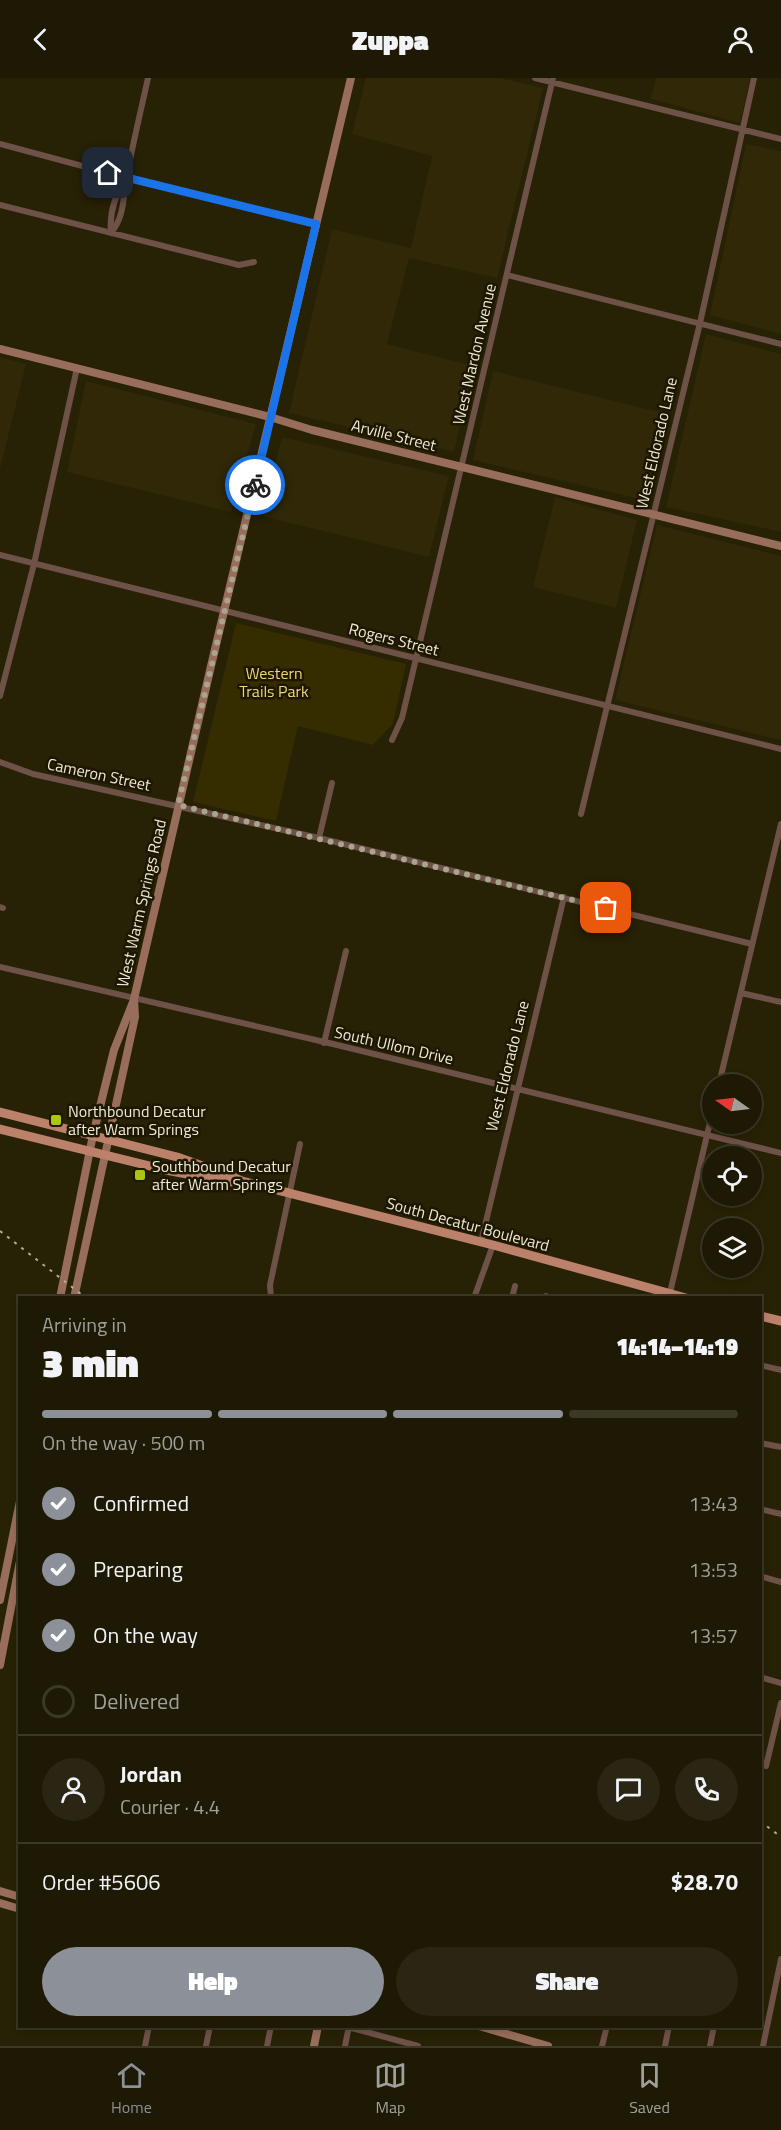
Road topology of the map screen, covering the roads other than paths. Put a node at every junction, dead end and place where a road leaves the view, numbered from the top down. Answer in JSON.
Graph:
{"nodes":[{"id":1,"x":148,"y":78,"type":"edge"},
{"id":2,"x":351,"y":78,"type":"edge"},
{"id":3,"x":535,"y":78,"type":"edge"},
{"id":4,"x":754,"y":78,"type":"edge"},
{"id":5,"x":553,"y":80,"type":"edge"},
{"id":6,"x":742,"y":129,"type":"junction"},
{"id":7,"x":781,"y":139,"type":"edge"},
{"id":8,"x":0,"y":144,"type":"edge"},
{"id":9,"x":127,"y":178,"type":"junction"},
{"id":10,"x":0,"y":205,"type":"edge"},
{"id":11,"x":316,"y":224,"type":"junction"},
{"id":12,"x":111,"y":233,"type":"junction"},
{"id":13,"x":254,"y":262,"type":"dead end"},
{"id":14,"x":507,"y":275,"type":"junction"},
{"id":15,"x":700,"y":323,"type":"junction"},
{"id":16,"x":781,"y":344,"type":"edge"},
{"id":17,"x":0,"y":349,"type":"edge"},
{"id":18,"x":77,"y":368,"type":"junction"},
{"id":19,"x":270,"y":417,"type":"junction"},
{"id":20,"x":460,"y":468,"type":"junction"},
{"id":21,"x":654,"y":514,"type":"junction"},
{"id":22,"x":781,"y":546,"type":"edge"},
{"id":23,"x":0,"y":555,"type":"edge"},
{"id":24,"x":34,"y":564,"type":"junction"},
{"id":25,"x":224,"y":610,"type":"junction"},
{"id":26,"x":416,"y":658,"type":"junction"},
{"id":27,"x":0,"y":696,"type":"edge"},
{"id":28,"x":608,"y":705,"type":"junction"},
{"id":29,"x":392,"y":740,"type":"dead end"},
{"id":30,"x":781,"y":749,"type":"edge"},
{"id":31,"x":0,"y":762,"type":"edge"},
{"id":32,"x":332,"y":783,"type":"dead end"},
{"id":33,"x":178,"y":805,"type":"junction"},
{"id":34,"x":582,"y":814,"type":"dead end"},
{"id":35,"x":781,"y":824,"type":"edge"},
{"id":36,"x":319,"y":838,"type":"junction"},
{"id":37,"x":564,"y":897,"type":"junction"},
{"id":38,"x":752,"y":944,"type":"junction"},
{"id":39,"x":346,"y":951,"type":"dead end"},
{"id":40,"x":0,"y":967,"type":"edge"},
{"id":41,"x":741,"y":993,"type":"junction"},
{"id":42,"x":134,"y":999,"type":"junction"},
{"id":43,"x":781,"y":1002,"type":"edge"},
{"id":44,"x":324,"y":1043,"type":"junction"},
{"id":45,"x":721,"y":1074,"type":"edge"},
{"id":46,"x":516,"y":1089,"type":"junction"},
{"id":47,"x":0,"y":1112,"type":"edge"},
{"id":48,"x":0,"y":1129,"type":"edge"},
{"id":49,"x":93,"y":1135,"type":"junction"},
{"id":50,"x":708,"y":1135,"type":"junction"},
{"id":51,"x":108,"y":1139,"type":"junction"},
{"id":52,"x":300,"y":1144,"type":"dead end"},
{"id":53,"x":89,"y":1152,"type":"junction"},
{"id":54,"x":781,"y":1153,"type":"edge"},
{"id":55,"x":105,"y":1156,"type":"junction"},
{"id":56,"x":242,"y":1181,"type":"junction"},
{"id":57,"x":288,"y":1193,"type":"junction"},
{"id":58,"x":481,"y":1242,"type":"junction"},
{"id":59,"x":493,"y":1245,"type":"junction"},
{"id":60,"x":515,"y":1286,"type":"dead end"},
{"id":61,"x":669,"y":1295,"type":"edge"},
{"id":62,"x":60,"y":1296,"type":"edge"},
{"id":63,"x":74,"y":1296,"type":"edge"},
{"id":64,"x":271,"y":1296,"type":"edge"},
{"id":65,"x":475,"y":1296,"type":"edge"},
{"id":66,"x":512,"y":1296,"type":"edge"},
{"id":67,"x":762,"y":1316,"type":"edge"},
{"id":68,"x":781,"y":1321,"type":"edge"},
{"id":69,"x":762,"y":1365,"type":"edge"},
{"id":70,"x":781,"y":1370,"type":"edge"},
{"id":71,"x":762,"y":1443,"type":"edge"},
{"id":72,"x":781,"y":1447,"type":"edge"},
{"id":73,"x":762,"y":1509,"type":"edge"},
{"id":74,"x":18,"y":1511,"type":"edge"},
{"id":75,"x":781,"y":1513,"type":"edge"},
{"id":76,"x":18,"y":1571,"type":"edge"},
{"id":77,"x":762,"y":1576,"type":"edge"},
{"id":78,"x":781,"y":1581,"type":"edge"},
{"id":79,"x":0,"y":1600,"type":"edge"},
{"id":80,"x":0,"y":1665,"type":"edge"},
{"id":81,"x":762,"y":1678,"type":"edge"},
{"id":82,"x":781,"y":1683,"type":"edge"},
{"id":83,"x":781,"y":1703,"type":"edge"},
{"id":84,"x":766,"y":1766,"type":"dead end"},
{"id":85,"x":0,"y":1892,"type":"edge"},
{"id":86,"x":18,"y":1896,"type":"edge"},
{"id":87,"x":0,"y":1903,"type":"edge"},
{"id":88,"x":18,"y":1908,"type":"edge"},
{"id":89,"x":781,"y":1959,"type":"edge"},
{"id":90,"x":149,"y":2028,"type":"edge"},
{"id":91,"x":210,"y":2028,"type":"edge"},
{"id":92,"x":271,"y":2028,"type":"edge"},
{"id":93,"x":318,"y":2028,"type":"edge"},
{"id":94,"x":349,"y":2028,"type":"edge"},
{"id":95,"x":353,"y":2028,"type":"edge"},
{"id":96,"x":486,"y":2028,"type":"edge"},
{"id":97,"x":606,"y":2028,"type":"edge"},
{"id":98,"x":669,"y":2028,"type":"edge"},
{"id":99,"x":714,"y":2028,"type":"edge"},
{"id":100,"x":145,"y":2046,"type":"edge"},
{"id":101,"x":206,"y":2046,"type":"edge"},
{"id":102,"x":267,"y":2046,"type":"edge"},
{"id":103,"x":314,"y":2046,"type":"edge"},
{"id":104,"x":345,"y":2046,"type":"edge"},
{"id":105,"x":418,"y":2046,"type":"edge"},
{"id":106,"x":548,"y":2046,"type":"edge"},
{"id":107,"x":602,"y":2046,"type":"edge"},
{"id":108,"x":665,"y":2046,"type":"edge"},
{"id":109,"x":710,"y":2046,"type":"edge"},
{"id":110,"x":763,"y":2046,"type":"edge"}],
"edges":[{"from":1,"to":9,"type":"street"},
{"from":2,"to":11,"type":"main road","name":"West Warm Springs Road"},
{"from":3,"to":5,"type":"street"},
{"from":4,"to":6,"type":"street","name":"West Eldorado Lane"},
{"from":5,"to":6,"type":"street"},
{"from":5,"to":14,"type":"street","name":"West Mardon Avenue"},
{"from":6,"to":7,"type":"street"},
{"from":6,"to":15,"type":"street","name":"West Eldorado Lane"},
{"from":8,"to":9,"type":"street"},
{"from":9,"to":11,"type":"street"},
{"from":9,"to":12,"type":"street"},
{"from":10,"to":12,"type":"street"},
{"from":11,"to":19,"type":"main road","name":"West Warm Springs Road"},
{"from":12,"to":13,"type":"street"},
{"from":14,"to":15,"type":"street"},
{"from":14,"to":20,"type":"street","name":"West Mardon Avenue"},
{"from":15,"to":16,"type":"street"},
{"from":15,"to":21,"type":"street","name":"West Eldorado Lane"},
{"from":17,"to":18,"type":"main road","name":"Arville Street"},
{"from":18,"to":19,"type":"main road","name":"Arville Street"},
{"from":18,"to":24,"type":"street"},
{"from":19,"to":20,"type":"main road","name":"Arville Street"},
{"from":19,"to":25,"type":"main road","name":"West Warm Springs Road"},
{"from":20,"to":21,"type":"main road","name":"Arville Street"},
{"from":20,"to":26,"type":"street","name":"West Mardon Avenue"},
{"from":21,"to":22,"type":"main road","name":"Arville Street"},
{"from":21,"to":28,"type":"street","name":"West Eldorado Lane"},
{"from":23,"to":24,"type":"street","name":"Rogers Street"},
{"from":24,"to":25,"type":"street","name":"Rogers Street"},
{"from":24,"to":27,"type":"street"},
{"from":25,"to":26,"type":"street","name":"Rogers Street"},
{"from":25,"to":33,"type":"main road","name":"West Warm Springs Road"},
{"from":26,"to":28,"type":"street","name":"Rogers Street"},
{"from":26,"to":29,"type":"street","name":"West Mardon Avenue"},
{"from":28,"to":30,"type":"street","name":"Rogers Street"},
{"from":28,"to":34,"type":"street","name":"West Eldorado Lane"},
{"from":31,"to":33,"type":"street","name":"Cameron Street"},
{"from":32,"to":36,"type":"street"},
{"from":33,"to":36,"type":"street","name":"Cameron Street"},
{"from":33,"to":42,"type":"main road","name":"West Warm Springs Road"},
{"from":35,"to":38,"type":"street"},
{"from":36,"to":37,"type":"street","name":"Cameron Street"},
{"from":37,"to":38,"type":"street","name":"Cameron Street"},
{"from":37,"to":46,"type":"street","name":"West Eldorado Lane"},
{"from":38,"to":41,"type":"street"},
{"from":39,"to":44,"type":"street"},
{"from":40,"to":42,"type":"street","name":"South Ullom Drive"},
{"from":41,"to":43,"type":"street"},
{"from":41,"to":45,"type":"street"},
{"from":42,"to":44,"type":"street","name":"South Ullom Drive"},
{"from":42,"to":49,"type":"main road","name":"West Warm Springs Road"},
{"from":42,"to":51,"type":"main road","name":"West Warm Springs Road"},
{"from":44,"to":46,"type":"street","name":"South Ullom Drive"},
{"from":46,"to":50,"type":"street","name":"South Ullom Drive"},
{"from":46,"to":58,"type":"street","name":"West Eldorado Lane"},
{"from":47,"to":49,"type":"main road","name":"South Decatur Boulevard"},
{"from":48,"to":53,"type":"main road","name":"South Decatur Boulevard"},
{"from":49,"to":51,"type":"main road","name":"South Decatur Boulevard"},
{"from":49,"to":53,"type":"main road","name":"West Warm Springs Road"},
{"from":50,"to":54,"type":"street","name":"South Ullom Drive"},
{"from":50,"to":61,"type":"street"},
{"from":51,"to":55,"type":"main road","name":"West Warm Springs Road"},
{"from":51,"to":56,"type":"main road","name":"South Decatur Boulevard"},
{"from":52,"to":57,"type":"street"},
{"from":53,"to":55,"type":"main road","name":"South Decatur Boulevard"},
{"from":53,"to":62,"type":"main road","name":"West Warm Springs Road"},
{"from":55,"to":56,"type":"main road","name":"South Decatur Boulevard"},
{"from":55,"to":63,"type":"main road","name":"West Warm Springs Road"},
{"from":56,"to":57,"type":"main road","name":"South Decatur Boulevard"},
{"from":57,"to":58,"type":"main road","name":"South Decatur Boulevard"},
{"from":57,"to":64,"type":"street"},
{"from":58,"to":59,"type":"main road","name":"South Decatur Boulevard"},
{"from":59,"to":61,"type":"main road","name":"South Decatur Boulevard"},
{"from":59,"to":65,"type":"street"},
{"from":60,"to":66,"type":"street"},
{"from":67,"to":68,"type":"main road"},
{"from":69,"to":70,"type":"street"},
{"from":71,"to":72,"type":"street"},
{"from":73,"to":75,"type":"street"},
{"from":74,"to":79,"type":"main road"},
{"from":76,"to":80,"type":"main road"},
{"from":77,"to":78,"type":"street"},
{"from":81,"to":82,"type":"street"},
{"from":83,"to":84,"type":"street"},
{"from":85,"to":86,"type":"main road"},
{"from":87,"to":88,"type":"main road"},
{"from":89,"to":110,"type":"street"},
{"from":90,"to":100,"type":"street"},
{"from":91,"to":101,"type":"street"},
{"from":92,"to":102,"type":"street"},
{"from":93,"to":103,"type":"main road"},
{"from":94,"to":104,"type":"street"},
{"from":95,"to":105,"type":"street"},
{"from":96,"to":106,"type":"main road"},
{"from":97,"to":107,"type":"street"},
{"from":98,"to":108,"type":"street"},
{"from":99,"to":109,"type":"street"}]}
